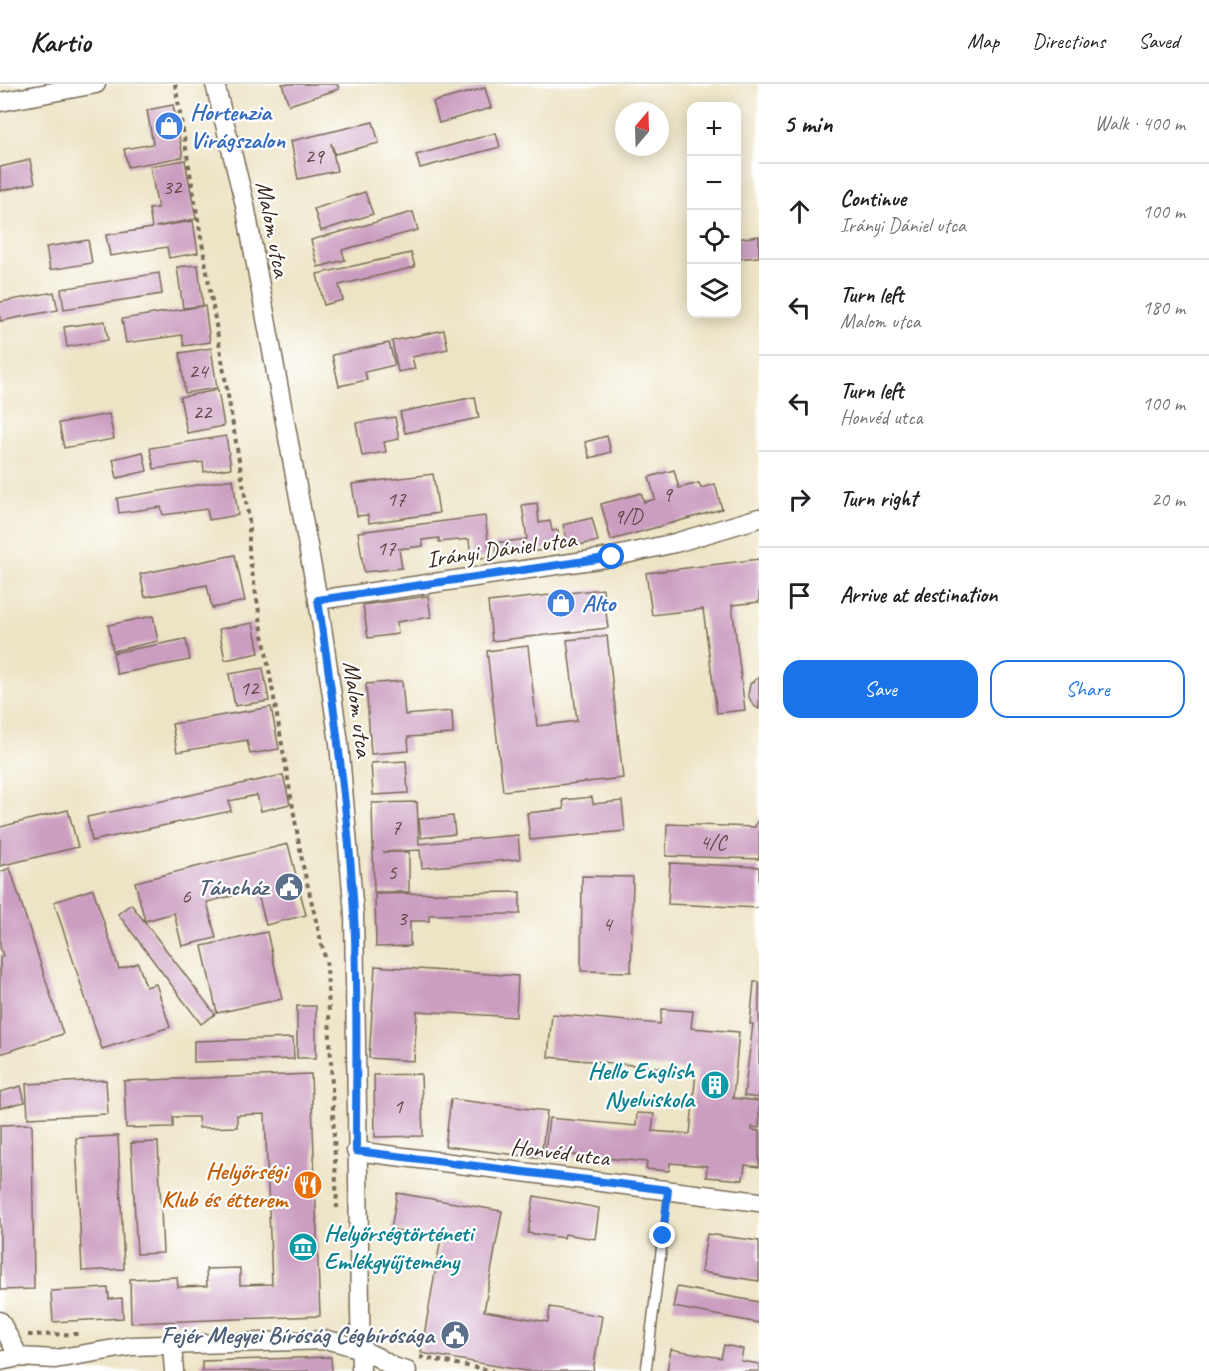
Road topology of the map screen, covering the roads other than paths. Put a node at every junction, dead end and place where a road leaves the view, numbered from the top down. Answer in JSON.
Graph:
{"nodes":[{"id":1,"x":96,"y":84,"type":"edge"},
{"id":2,"x":215,"y":84,"type":"edge"},
{"id":3,"x":0,"y":102,"type":"edge"},
{"id":4,"x":759,"y":519,"type":"edge"},
{"id":5,"x":318,"y":600,"type":"junction"},
{"id":6,"x":356,"y":1151,"type":"junction"},
{"id":7,"x":759,"y":1202,"type":"edge"},
{"id":8,"x":663,"y":1236,"type":"road end"},
{"id":9,"x":0,"y":1321,"type":"edge"},
{"id":10,"x":172,"y":1345,"type":"junction"},
{"id":11,"x":360,"y":1350,"type":"junction"},
{"id":12,"x":19,"y":1357,"type":"junction"},
{"id":13,"x":0,"y":1361,"type":"edge"},
{"id":14,"x":412,"y":1364,"type":"edge"},
{"id":15,"x":174,"y":1371,"type":"edge"},
{"id":16,"x":361,"y":1371,"type":"edge"},
{"id":17,"x":646,"y":1371,"type":"edge"}],
"edges":[{"from":1,"to":3,"type":"street"},
{"from":2,"to":5,"type":"street","name":"Malom utca"},
{"from":4,"to":5,"type":"street","name":"Irányi Dániel utca"},
{"from":5,"to":6,"type":"street","name":"Malom utca"},
{"from":6,"to":7,"type":"street","name":"Honvéd utca"},
{"from":6,"to":11,"type":"street","name":"Malom utca"},
{"from":8,"to":17,"type":"lane"},
{"from":9,"to":12,"type":"street"},
{"from":10,"to":11,"type":"street"},
{"from":10,"to":12,"type":"street"},
{"from":10,"to":15,"type":"street"},
{"from":11,"to":14,"type":"street"},
{"from":11,"to":16,"type":"street","name":"Malom utca"},
{"from":12,"to":13,"type":"street"}]}
